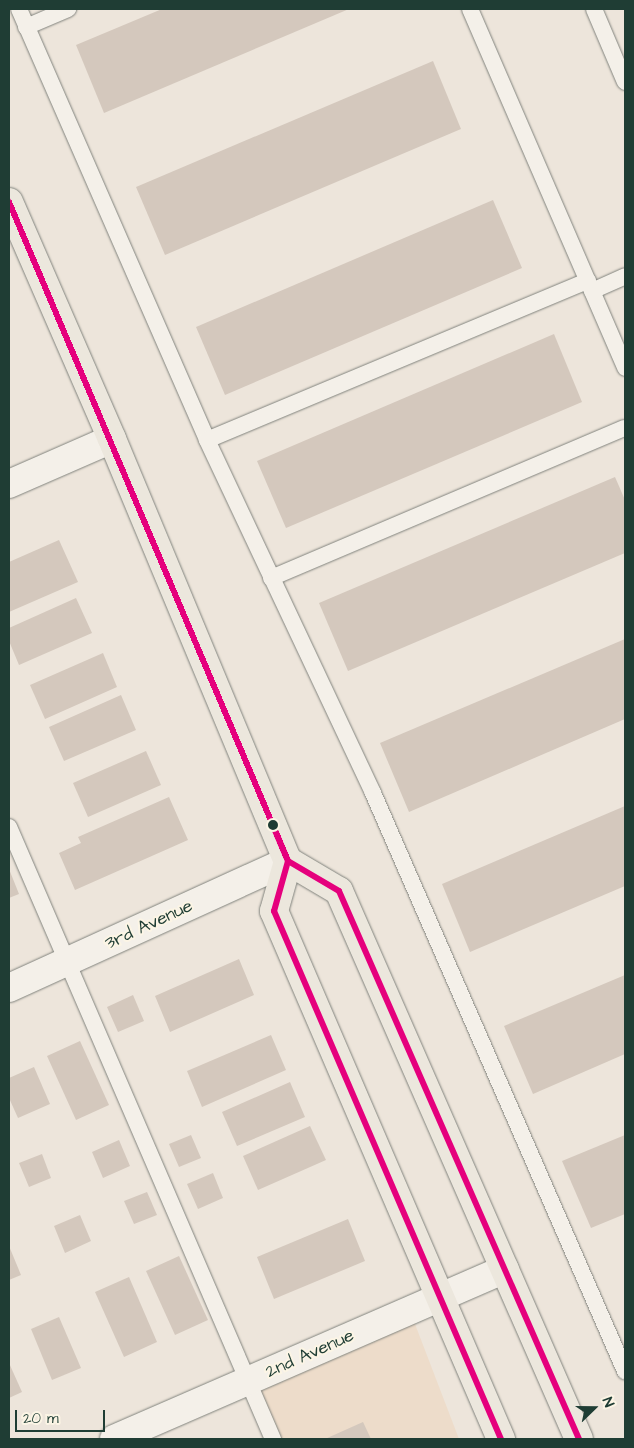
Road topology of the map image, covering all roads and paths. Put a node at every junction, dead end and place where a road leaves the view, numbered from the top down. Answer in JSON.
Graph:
{"nodes":[{"id":1,"x":18,"y":9,"type":"edge"},
{"id":2,"x":68,"y":9,"type":"edge"},
{"id":3,"x":470,"y":9,"type":"edge"},
{"id":4,"x":594,"y":9,"type":"edge"},
{"id":5,"x":26,"y":27,"type":"junction"},
{"id":6,"x":625,"y":82,"type":"edge"},
{"id":7,"x":12,"y":216,"type":"edge"},
{"id":8,"x":625,"y":276,"type":"edge"},
{"id":9,"x":590,"y":286,"type":"junction"},
{"id":10,"x":625,"y":365,"type":"edge"},
{"id":11,"x":625,"y":428,"type":"edge"},
{"id":12,"x":112,"y":439,"type":"junction"},
{"id":13,"x":207,"y":440,"type":"junction"},
{"id":14,"x":9,"y":484,"type":"edge"},
{"id":15,"x":271,"y":578,"type":"junction"},
{"id":16,"x":9,"y":827,"type":"edge"},
{"id":17,"x":288,"y":861,"type":"junction"},
{"id":18,"x":67,"y":962,"type":"junction"},
{"id":19,"x":9,"y":988,"type":"edge"},
{"id":20,"x":505,"y":1269,"type":"junction"},
{"id":21,"x":440,"y":1298,"type":"junction"},
{"id":22,"x":625,"y":1371,"type":"edge"},
{"id":23,"x":248,"y":1381,"type":"junction"},
{"id":24,"x":114,"y":1439,"type":"edge"},
{"id":25,"x":273,"y":1439,"type":"edge"},
{"id":26,"x":501,"y":1439,"type":"edge"},
{"id":27,"x":579,"y":1439,"type":"edge"}],
"edges":[{"from":1,"to":5,"type":"lane"},
{"from":2,"to":5,"type":"lane"},
{"from":3,"to":9,"type":"lane"},
{"from":4,"to":6,"type":"lane"},
{"from":5,"to":13,"type":"lane"},
{"from":7,"to":12,"type":"main road"},
{"from":8,"to":9,"type":"lane"},
{"from":9,"to":10,"type":"lane"},
{"from":9,"to":13,"type":"lane"},
{"from":11,"to":15,"type":"lane"},
{"from":12,"to":14,"type":"street"},
{"from":12,"to":17,"type":"main road"},
{"from":13,"to":15,"type":"lane"},
{"from":15,"to":22,"type":"lane"},
{"from":16,"to":18,"type":"lane"},
{"from":17,"to":18,"type":"street","name":"3rd Avenue"},
{"from":17,"to":20,"type":"main road"},
{"from":17,"to":21,"type":"main road"},
{"from":18,"to":19,"type":"street","name":"3rd Avenue"},
{"from":18,"to":23,"type":"lane"},
{"from":20,"to":21,"type":"street","name":"2nd Avenue"},
{"from":20,"to":27,"type":"main road"},
{"from":21,"to":23,"type":"street","name":"2nd Avenue"},
{"from":21,"to":26,"type":"main road"},
{"from":23,"to":24,"type":"street","name":"2nd Avenue"},
{"from":23,"to":25,"type":"lane"}]}
